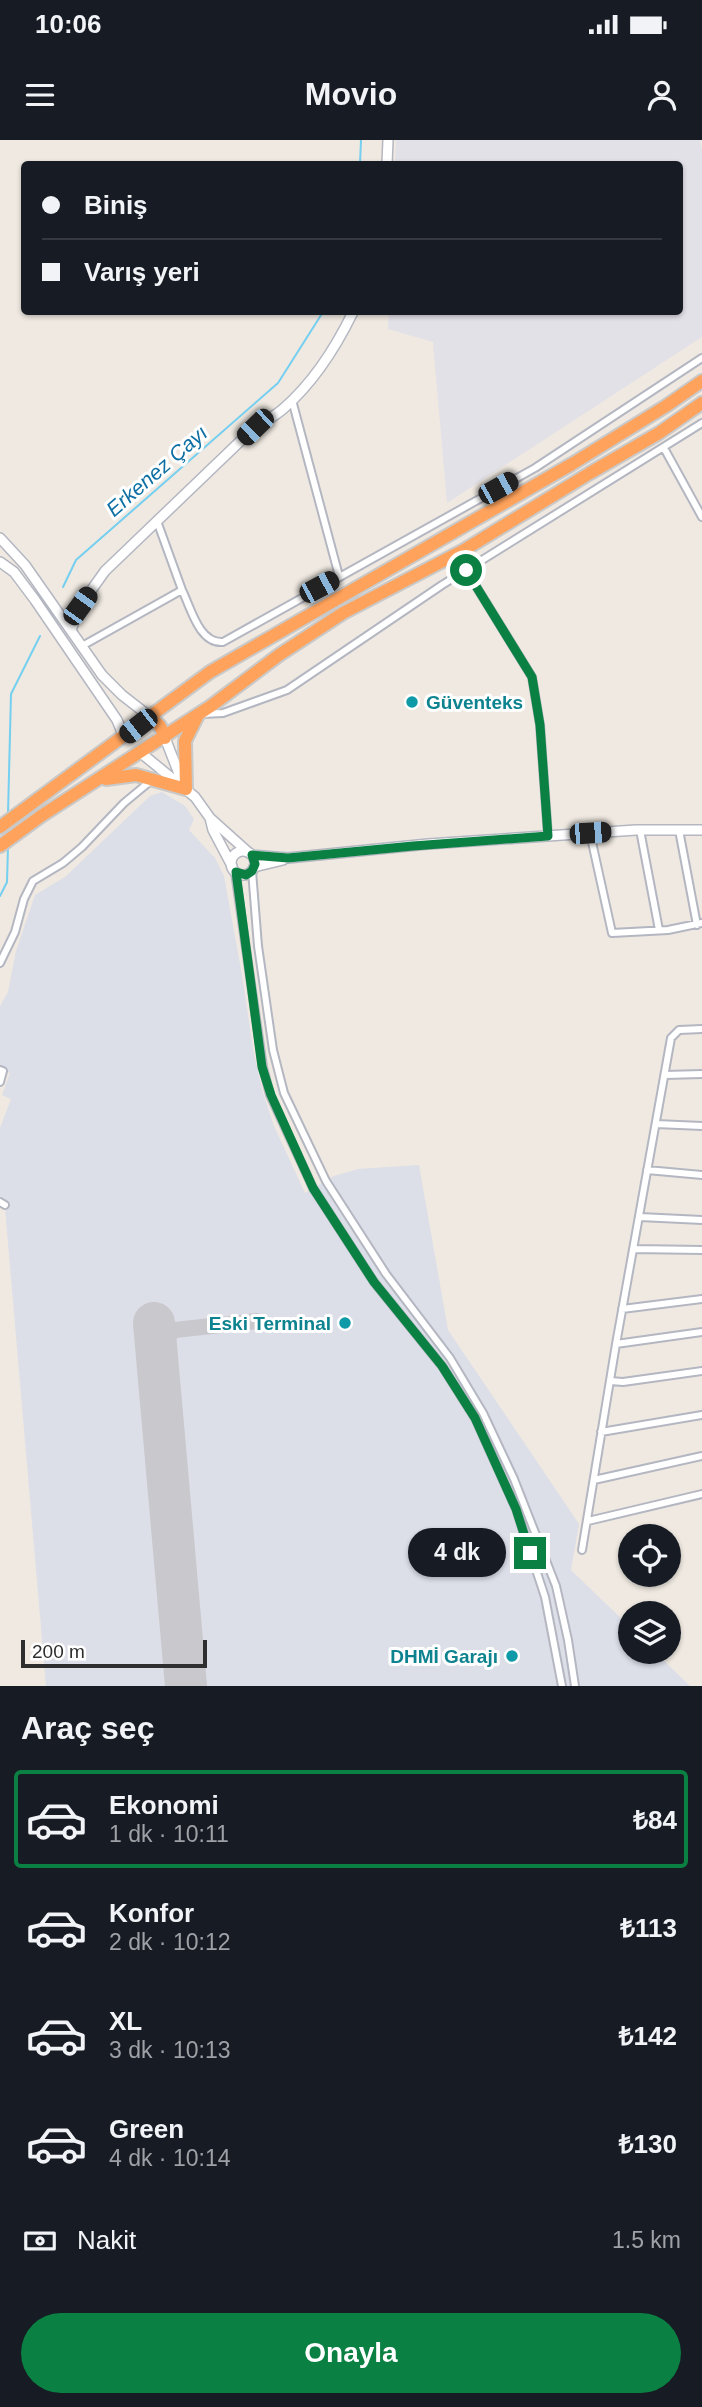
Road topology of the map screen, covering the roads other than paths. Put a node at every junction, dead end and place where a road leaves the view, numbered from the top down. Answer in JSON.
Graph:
{"nodes":[{"id":1,"x":388,"y":140,"type":"edge"},
{"id":2,"x":387,"y":161,"type":"edge"},
{"id":3,"x":351,"y":315,"type":"edge"},
{"id":4,"x":702,"y":358,"type":"edge"},
{"id":5,"x":702,"y":381,"type":"edge"},
{"id":6,"x":292,"y":400,"type":"junction"},
{"id":7,"x":702,"y":403,"type":"edge"},
{"id":8,"x":702,"y":423,"type":"edge"},
{"id":9,"x":664,"y":448,"type":"junction"},
{"id":10,"x":702,"y":517,"type":"edge"},
{"id":11,"x":157,"y":521,"type":"junction"},
{"id":12,"x":0,"y":538,"type":"edge"},
{"id":13,"x":0,"y":562,"type":"edge"},
{"id":14,"x":466,"y":570,"type":"junction"},
{"id":15,"x":339,"y":576,"type":"junction"},
{"id":16,"x":183,"y":590,"type":"junction"},
{"id":17,"x":71,"y":630,"type":"junction"},
{"id":18,"x":82,"y":646,"type":"junction"},
{"id":19,"x":198,"y":715,"type":"junction"},
{"id":20,"x":149,"y":716,"type":"junction"},
{"id":21,"x":124,"y":737,"type":"junction"},
{"id":22,"x":164,"y":738,"type":"junction"},
{"id":23,"x":146,"y":750,"type":"junction"},
{"id":24,"x":154,"y":778,"type":"junction"},
{"id":25,"x":99,"y":780,"type":"junction"},
{"id":26,"x":186,"y":789,"type":"junction"},
{"id":27,"x":210,"y":818,"type":"junction"},
{"id":28,"x":0,"y":827,"type":"edge"},
{"id":29,"x":640,"y":830,"type":"junction"},
{"id":30,"x":679,"y":830,"type":"junction"},
{"id":31,"x":702,"y":830,"type":"edge"},
{"id":32,"x":590,"y":833,"type":"junction"},
{"id":33,"x":548,"y":836,"type":"junction"},
{"id":34,"x":0,"y":846,"type":"edge"},
{"id":35,"x":251,"y":854,"type":"junction"},
{"id":36,"x":288,"y":858,"type":"junction"},
{"id":37,"x":234,"y":869,"type":"junction"},
{"id":38,"x":253,"y":869,"type":"junction"},
{"id":39,"x":699,"y":924,"type":"edge"},
{"id":40,"x":659,"y":930,"type":"junction"},
{"id":41,"x":0,"y":963,"type":"edge"},
{"id":42,"x":702,"y":1028,"type":"edge"},
{"id":43,"x":0,"y":1070,"type":"edge"},
{"id":44,"x":702,"y":1074,"type":"edge"},
{"id":45,"x":665,"y":1075,"type":"junction"},
{"id":46,"x":0,"y":1082,"type":"edge"},
{"id":47,"x":656,"y":1124,"type":"junction"},
{"id":48,"x":702,"y":1126,"type":"edge"},
{"id":49,"x":647,"y":1170,"type":"junction"},
{"id":50,"x":702,"y":1175,"type":"edge"},
{"id":51,"x":640,"y":1217,"type":"junction"},
{"id":52,"x":702,"y":1220,"type":"edge"},
{"id":53,"x":634,"y":1249,"type":"junction"},
{"id":54,"x":702,"y":1250,"type":"edge"},
{"id":55,"x":390,"y":1280,"type":"junction"},
{"id":56,"x":379,"y":1287,"type":"junction"},
{"id":57,"x":702,"y":1299,"type":"edge"},
{"id":58,"x":622,"y":1310,"type":"junction"},
{"id":59,"x":702,"y":1332,"type":"edge"},
{"id":60,"x":616,"y":1344,"type":"junction"},
{"id":61,"x":702,"y":1371,"type":"edge"},
{"id":62,"x":610,"y":1381,"type":"junction"},
{"id":63,"x":702,"y":1415,"type":"edge"},
{"id":64,"x":601,"y":1432,"type":"junction"},
{"id":65,"x":702,"y":1456,"type":"edge"},
{"id":66,"x":594,"y":1480,"type":"junction"},
{"id":67,"x":702,"y":1494,"type":"edge"},
{"id":68,"x":588,"y":1521,"type":"junction"},
{"id":69,"x":582,"y":1550,"type":"dead end"},
{"id":70,"x":562,"y":1686,"type":"edge"},
{"id":71,"x":575,"y":1686,"type":"edge"}],
"edges":[{"from":1,"to":2,"type":"main road"},
{"from":3,"to":6,"type":"main road"},
{"from":4,"to":15,"type":"street"},
{"from":5,"to":20,"type":"highway"},
{"from":6,"to":11,"type":"main road"},
{"from":6,"to":15,"type":"street"},
{"from":7,"to":19,"type":"highway"},
{"from":8,"to":9,"type":"street"},
{"from":9,"to":10,"type":"street"},
{"from":9,"to":14,"type":"street"},
{"from":11,"to":16,"type":"street"},
{"from":11,"to":17,"type":"main road"},
{"from":12,"to":17,"type":"main road"},
{"from":13,"to":21,"type":"main road"},
{"from":14,"to":19,"type":"street"},
{"from":14,"to":33,"type":"street"},
{"from":15,"to":16,"type":"street"},
{"from":16,"to":18,"type":"street"},
{"from":17,"to":18,"type":"main road"},
{"from":18,"to":20,"type":"main road"},
{"from":19,"to":22,"type":"highway"},
{"from":19,"to":26,"type":"highway"},
{"from":20,"to":21,"type":"highway"},
{"from":20,"to":22,"type":"highway"},
{"from":21,"to":23,"type":"highway"},
{"from":21,"to":28,"type":"highway"},
{"from":22,"to":23,"type":"highway"},
{"from":22,"to":26,"type":"main road"},
{"from":23,"to":25,"type":"highway"},
{"from":23,"to":26,"type":"main road"},
{"from":24,"to":25,"type":"highway"},
{"from":24,"to":26,"type":"highway"},
{"from":24,"to":41,"type":"street"},
{"from":25,"to":34,"type":"highway"},
{"from":26,"to":27,"type":"main road"},
{"from":27,"to":35,"type":"main road"},
{"from":27,"to":37,"type":"main road"},
{"from":29,"to":30,"type":"main road"},
{"from":29,"to":32,"type":"main road"},
{"from":29,"to":40,"type":"street"},
{"from":30,"to":31,"type":"main road"},
{"from":30,"to":39,"type":"street"},
{"from":32,"to":33,"type":"main road"},
{"from":32,"to":40,"type":"street"},
{"from":33,"to":36,"type":"main road"},
{"from":35,"to":36,"type":"main road"},
{"from":35,"to":37,"type":"main road"},
{"from":35,"to":38,"type":"main road"},
{"from":36,"to":38,"type":"main road"},
{"from":37,"to":38,"type":"main road"},
{"from":37,"to":56,"type":"street"},
{"from":38,"to":55,"type":"street"},
{"from":39,"to":40,"type":"street"},
{"from":42,"to":45,"type":"street"},
{"from":43,"to":46,"type":"street"},
{"from":44,"to":45,"type":"street"},
{"from":45,"to":47,"type":"street"},
{"from":47,"to":48,"type":"street"},
{"from":47,"to":49,"type":"street"},
{"from":49,"to":50,"type":"street"},
{"from":49,"to":51,"type":"street"},
{"from":51,"to":52,"type":"street"},
{"from":51,"to":53,"type":"street"},
{"from":53,"to":54,"type":"street"},
{"from":53,"to":58,"type":"street"},
{"from":55,"to":56,"type":"street"},
{"from":55,"to":71,"type":"street"},
{"from":56,"to":70,"type":"street"},
{"from":57,"to":58,"type":"street"},
{"from":58,"to":60,"type":"street"},
{"from":59,"to":60,"type":"street"},
{"from":60,"to":62,"type":"street"},
{"from":61,"to":62,"type":"street"},
{"from":62,"to":64,"type":"street"},
{"from":63,"to":64,"type":"street"},
{"from":64,"to":66,"type":"street"},
{"from":65,"to":66,"type":"street"},
{"from":66,"to":68,"type":"street"},
{"from":67,"to":68,"type":"street"},
{"from":68,"to":69,"type":"street"}]}
